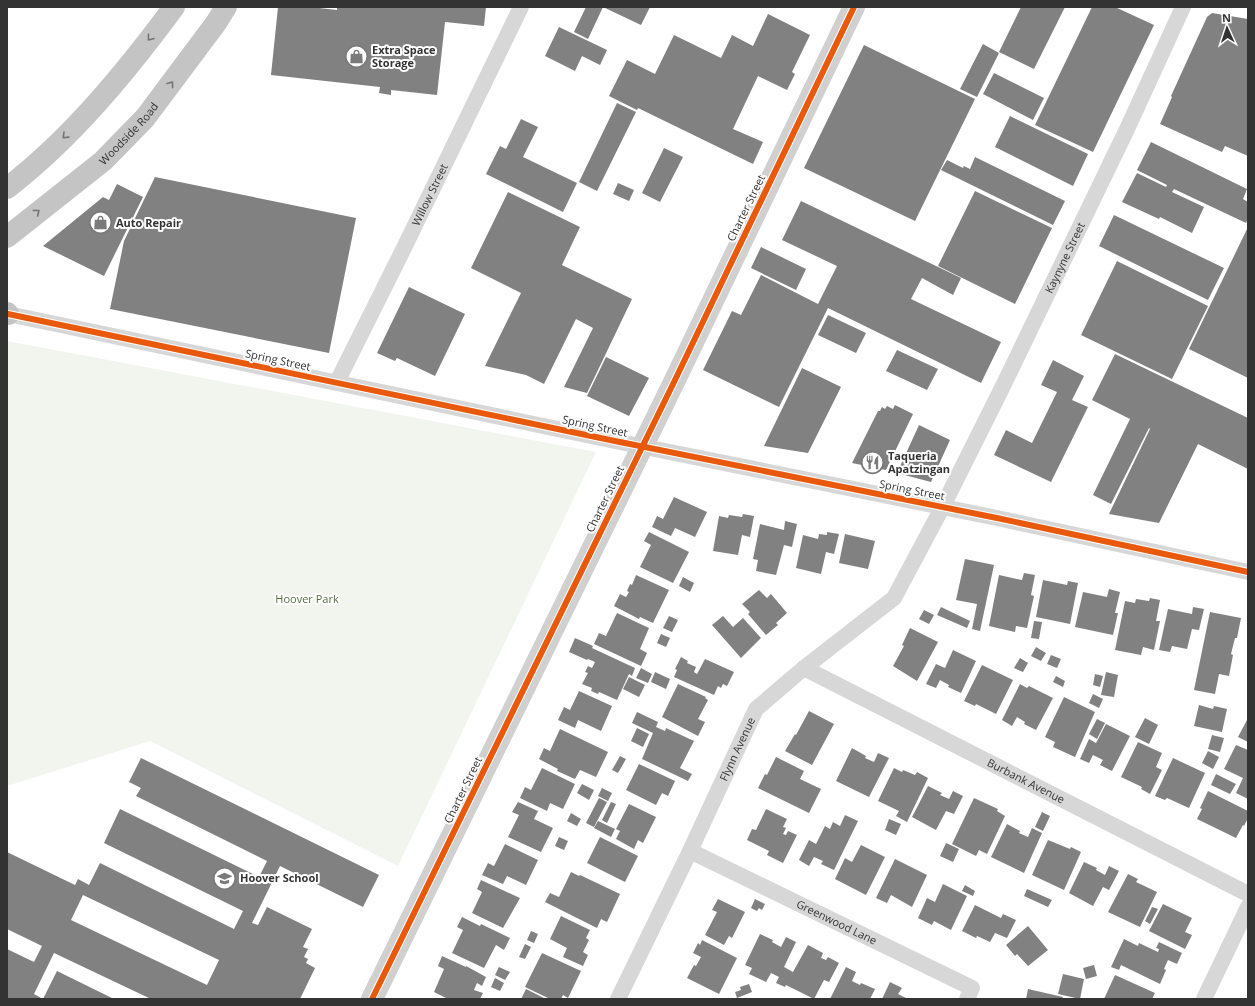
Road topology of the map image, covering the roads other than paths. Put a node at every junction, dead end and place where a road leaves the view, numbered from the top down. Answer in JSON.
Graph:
{"nodes":[{"id":1,"x":174,"y":7,"type":"edge"},
{"id":2,"x":226,"y":7,"type":"edge"},
{"id":3,"x":520,"y":7,"type":"edge"},
{"id":4,"x":854,"y":7,"type":"edge"},
{"id":5,"x":1183,"y":7,"type":"edge"},
{"id":6,"x":7,"y":188,"type":"edge"},
{"id":7,"x":7,"y":236,"type":"edge"},
{"id":8,"x":7,"y":314,"type":"edge"},
{"id":9,"x":337,"y":382,"type":"junction"},
{"id":10,"x":642,"y":446,"type":"junction"},
{"id":11,"x":943,"y":506,"type":"junction"},
{"id":12,"x":1247,"y":569,"type":"edge"},
{"id":13,"x":804,"y":668,"type":"junction"},
{"id":14,"x":690,"y":851,"type":"junction"},
{"id":15,"x":1248,"y":894,"type":"edge"},
{"id":16,"x":1248,"y":907,"type":"edge"},
{"id":17,"x":372,"y":999,"type":"edge"},
{"id":18,"x":618,"y":999,"type":"edge"},
{"id":19,"x":967,"y":999,"type":"edge"},
{"id":20,"x":1204,"y":999,"type":"edge"}],
"edges":[{"from":1,"to":6,"type":"highway","one_way":true},
{"from":7,"to":2,"type":"highway","name":"Woodside Road","one_way":true},
{"from":3,"to":9,"type":"street","name":"Willow Street"},
{"from":4,"to":10,"type":"street","name":"Charter Street"},
{"from":5,"to":11,"type":"street","name":"Kaynyne Street"},
{"from":8,"to":9,"type":"street","name":"Spring Street"},
{"from":9,"to":10,"type":"street","name":"Spring Street"},
{"from":10,"to":11,"type":"street","name":"Spring Street"},
{"from":10,"to":17,"type":"street","name":"Charter Street"},
{"from":11,"to":12,"type":"street","name":"Spring Street"},
{"from":11,"to":13,"type":"street","name":"Flynn Avenue"},
{"from":13,"to":14,"type":"street","name":"Flynn Avenue"},
{"from":13,"to":15,"type":"street","name":"Burbank Avenue"},
{"from":14,"to":18,"type":"street","name":"Flynn Avenue"},
{"from":14,"to":19,"type":"street","name":"Greenwood Lane"},
{"from":16,"to":20,"type":"street"}]}
